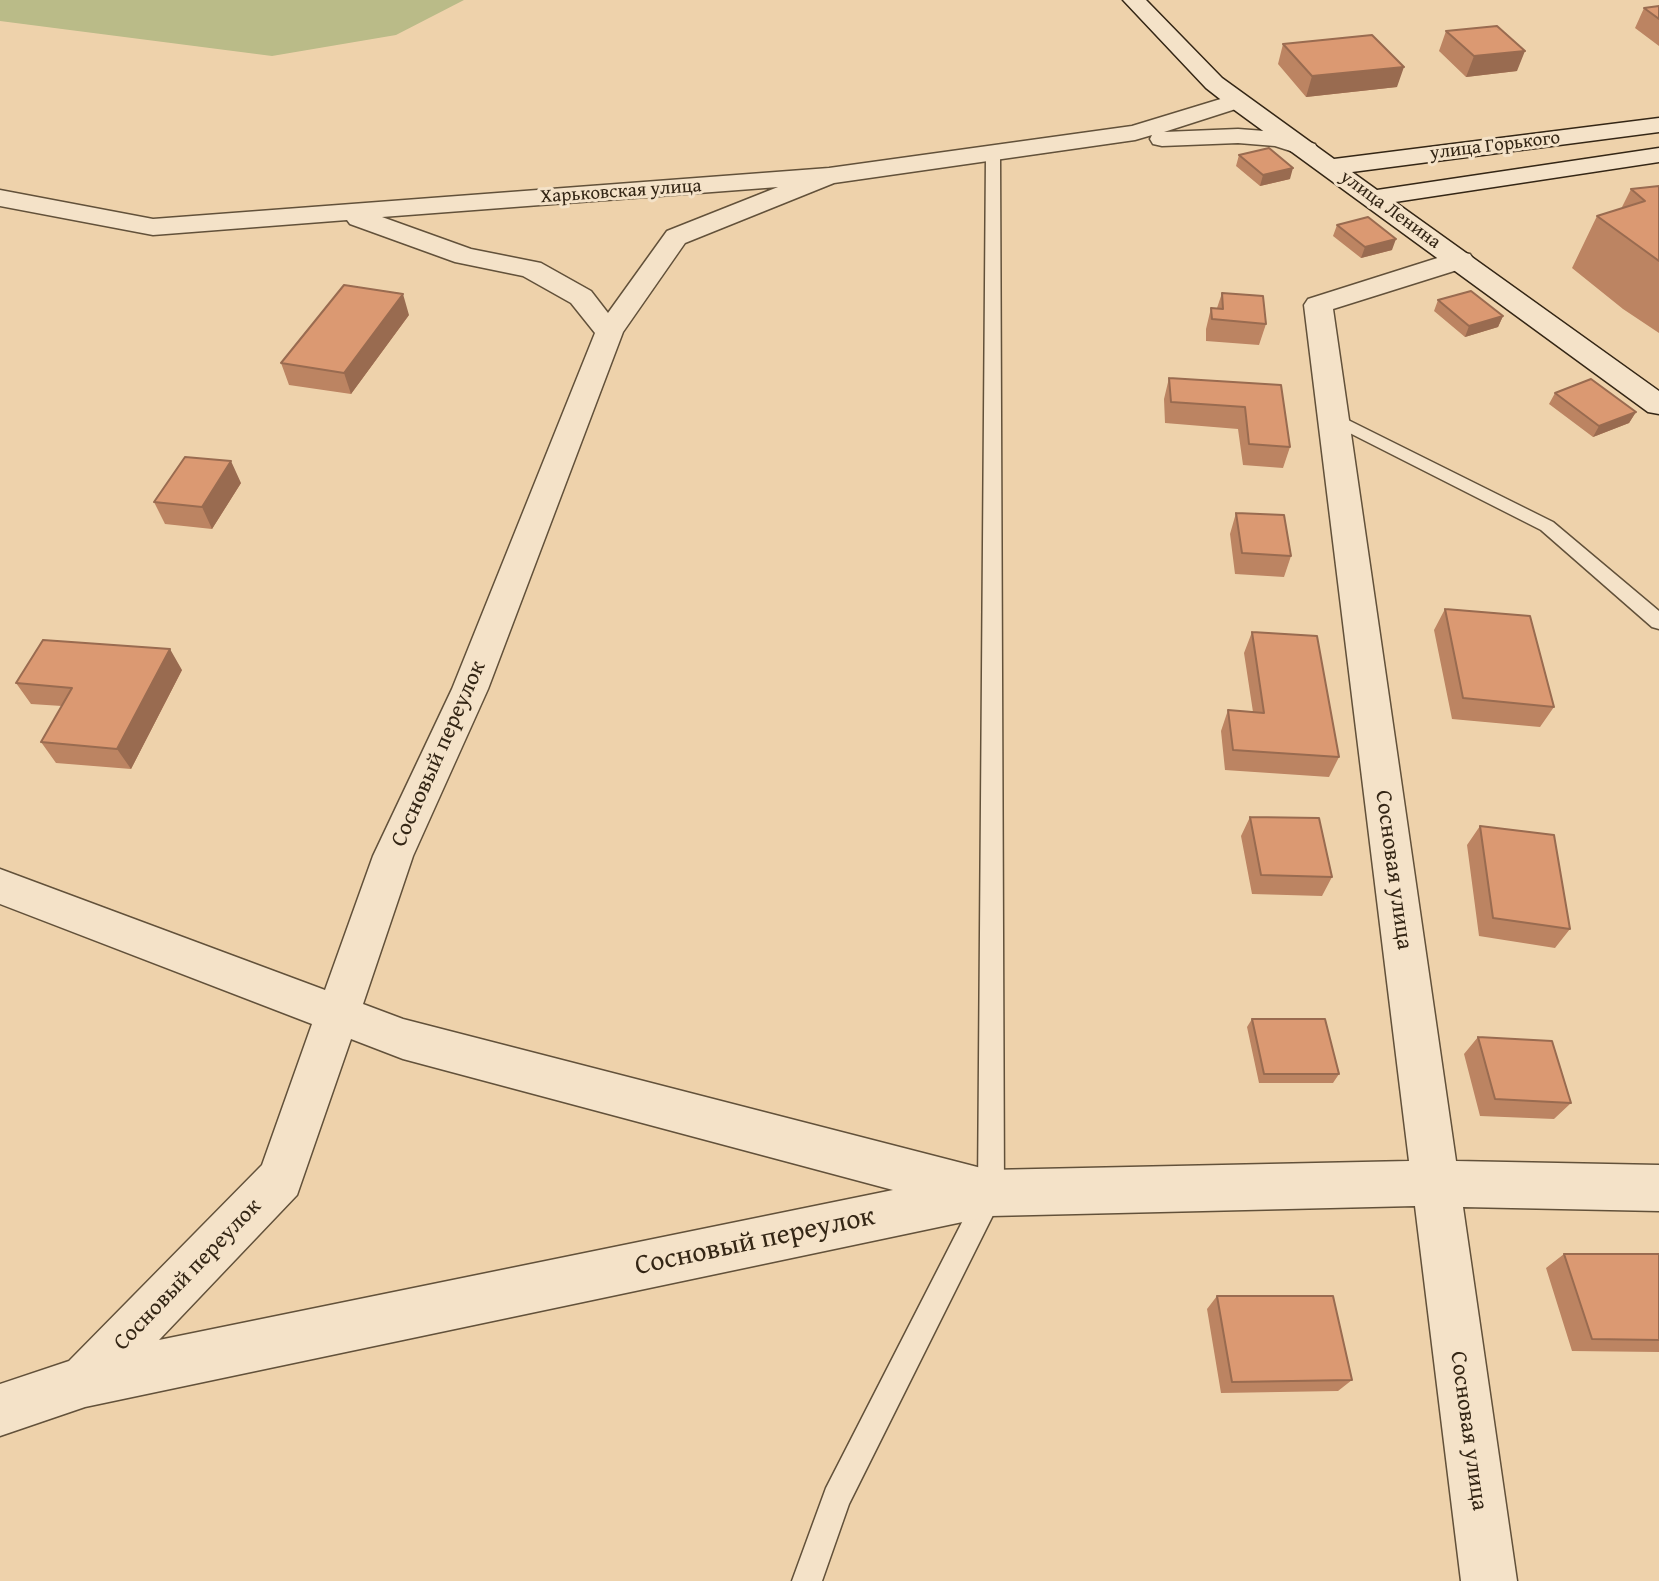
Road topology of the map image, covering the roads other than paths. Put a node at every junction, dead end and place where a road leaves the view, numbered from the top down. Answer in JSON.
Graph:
{"nodes":[{"id":1,"x":1134,"y":0,"type":"edge"},
{"id":2,"x":1237,"y":101,"type":"junction"},
{"id":3,"x":1659,"y":125,"type":"edge"},
{"id":4,"x":1072,"y":143,"type":"junction"},
{"id":5,"x":1306,"y":149,"type":"junction"},
{"id":6,"x":993,"y":155,"type":"junction"},
{"id":7,"x":1659,"y":155,"type":"edge"},
{"id":8,"x":1331,"y":167,"type":"junction"},
{"id":9,"x":829,"y":176,"type":"junction"},
{"id":10,"x":0,"y":198,"type":"edge"},
{"id":11,"x":1372,"y":198,"type":"junction"},
{"id":12,"x":346,"y":213,"type":"junction"},
{"id":13,"x":1460,"y":260,"type":"junction"},
{"id":14,"x":609,"y":332,"type":"junction"},
{"id":15,"x":1659,"y":405,"type":"edge"},
{"id":16,"x":1332,"y":417,"type":"junction"},
{"id":17,"x":1659,"y":622,"type":"edge"},
{"id":18,"x":0,"y":886,"type":"edge"},
{"id":19,"x":338,"y":1014,"type":"junction"},
{"id":20,"x":1434,"y":1183,"type":"junction"},
{"id":21,"x":1659,"y":1188,"type":"edge"},
{"id":22,"x":991,"y":1193,"type":"junction"},
{"id":23,"x":85,"y":1381,"type":"junction"},
{"id":24,"x":0,"y":1410,"type":"edge"},
{"id":25,"x":807,"y":1581,"type":"edge"},
{"id":26,"x":1489,"y":1581,"type":"edge"}],
"edges":[{"from":1,"to":2,"type":"street","name":"улица Ленина"},
{"from":2,"to":4,"type":"street","name":"Харьковская улица"},
{"from":2,"to":5,"type":"street","name":"улица Ленина"},
{"from":3,"to":8,"type":"street","name":"улица Горького"},
{"from":4,"to":5,"type":"street"},
{"from":4,"to":6,"type":"street","name":"Харьковская улица"},
{"from":5,"to":8,"type":"street","name":"улица Ленина"},
{"from":6,"to":9,"type":"street","name":"Харьковская улица"},
{"from":6,"to":22,"type":"lane"},
{"from":7,"to":11,"type":"street","name":"улица Горького"},
{"from":8,"to":11,"type":"street","name":"улица Ленина"},
{"from":9,"to":12,"type":"street","name":"Харьковская улица"},
{"from":9,"to":14,"type":"street","name":"Сосновый переулок"},
{"from":10,"to":12,"type":"street","name":"Харьковская улица"},
{"from":11,"to":13,"type":"street","name":"улица Ленина"},
{"from":12,"to":14,"type":"street"},
{"from":13,"to":15,"type":"street","name":"улица Ленина"},
{"from":13,"to":16,"type":"street","name":"Сосновая улица"},
{"from":14,"to":19,"type":"street","name":"Сосновый переулок"},
{"from":16,"to":17,"type":"lane"},
{"from":16,"to":20,"type":"street","name":"Сосновая улица"},
{"from":18,"to":19,"type":"street"},
{"from":19,"to":22,"type":"street"},
{"from":19,"to":23,"type":"street","name":"Сосновый переулок"},
{"from":20,"to":21,"type":"street","name":"Сосновый переулок"},
{"from":20,"to":22,"type":"street","name":"Сосновый переулок"},
{"from":20,"to":26,"type":"street","name":"Сосновая улица"},
{"from":22,"to":23,"type":"street","name":"Сосновый переулок"},
{"from":22,"to":25,"type":"lane"},
{"from":23,"to":24,"type":"street","name":"Сосновый переулок"}]}
